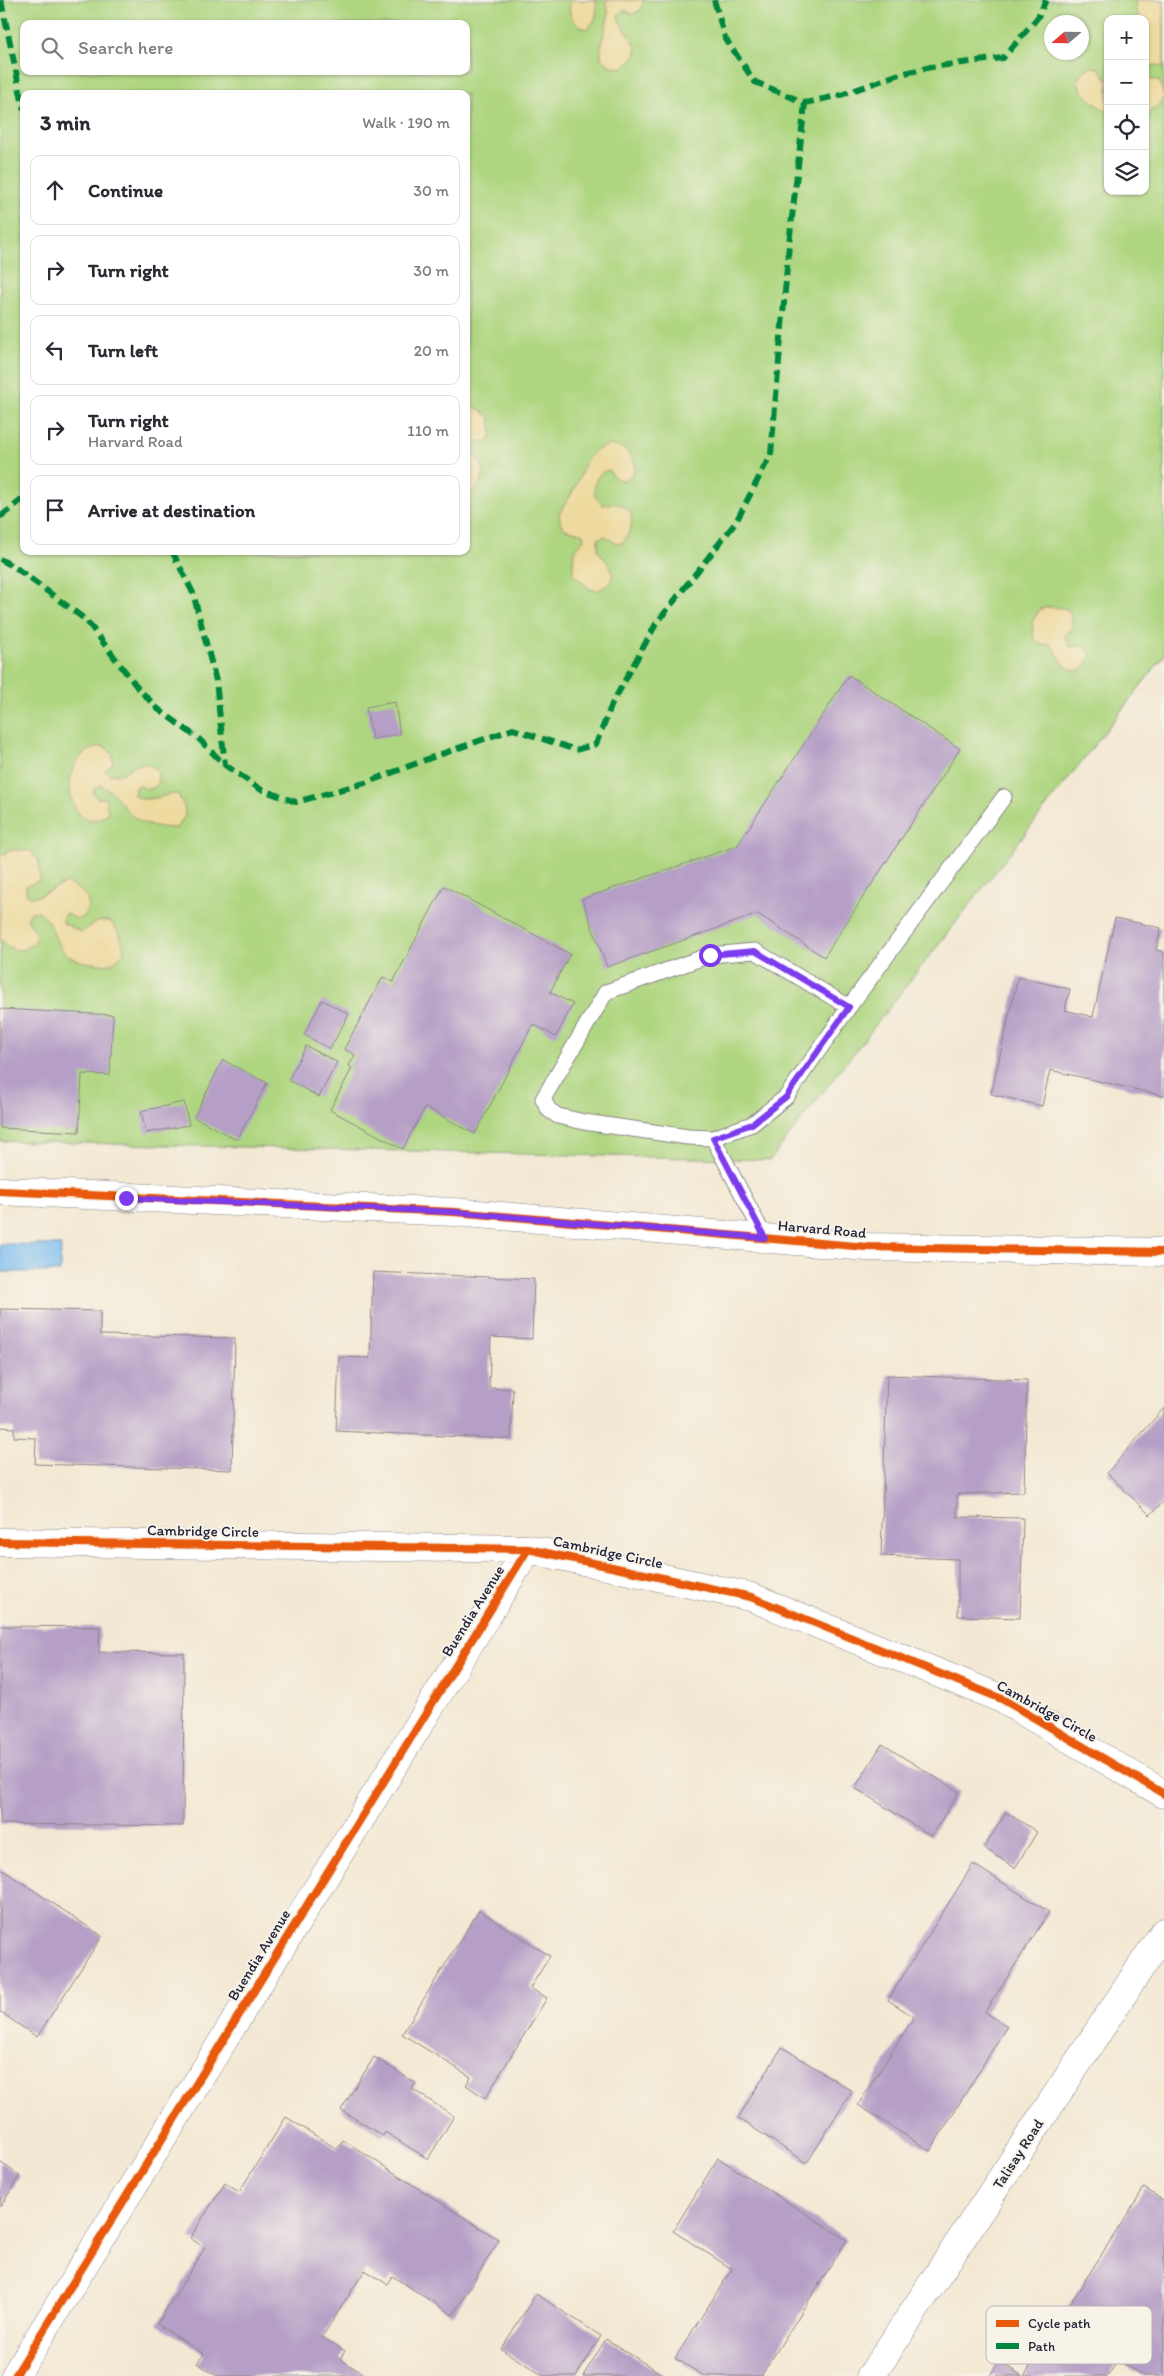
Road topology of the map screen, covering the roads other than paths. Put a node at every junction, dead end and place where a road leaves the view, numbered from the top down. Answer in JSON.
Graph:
{"nodes":[{"id":1,"x":1004,"y":797,"type":"dead end"},
{"id":2,"x":849,"y":1007,"type":"junction"},
{"id":3,"x":713,"y":1138,"type":"junction"},
{"id":4,"x":0,"y":1191,"type":"edge"},
{"id":5,"x":765,"y":1238,"type":"junction"},
{"id":6,"x":1164,"y":1252,"type":"edge"},
{"id":7,"x":0,"y":1542,"type":"edge"},
{"id":8,"x":528,"y":1549,"type":"junction"},
{"id":9,"x":1164,"y":1794,"type":"edge"},
{"id":10,"x":1164,"y":1932,"type":"edge"},
{"id":11,"x":14,"y":2376,"type":"edge"},
{"id":12,"x":871,"y":2376,"type":"edge"}],
"edges":[{"from":1,"to":2,"type":"lane"},
{"from":2,"to":3,"type":"lane"},
{"from":2,"to":3,"type":"lane"},
{"from":3,"to":5,"type":"lane"},
{"from":4,"to":5,"type":"street","name":"Harvard Road"},
{"from":5,"to":6,"type":"street","name":"Harvard Road"},
{"from":7,"to":8,"type":"street","name":"Cambridge Circle"},
{"from":8,"to":9,"type":"street","name":"Cambridge Circle"},
{"from":8,"to":11,"type":"street","name":"Buendia Avenue"},
{"from":10,"to":12,"type":"street","name":"Talisay Road"}]}
